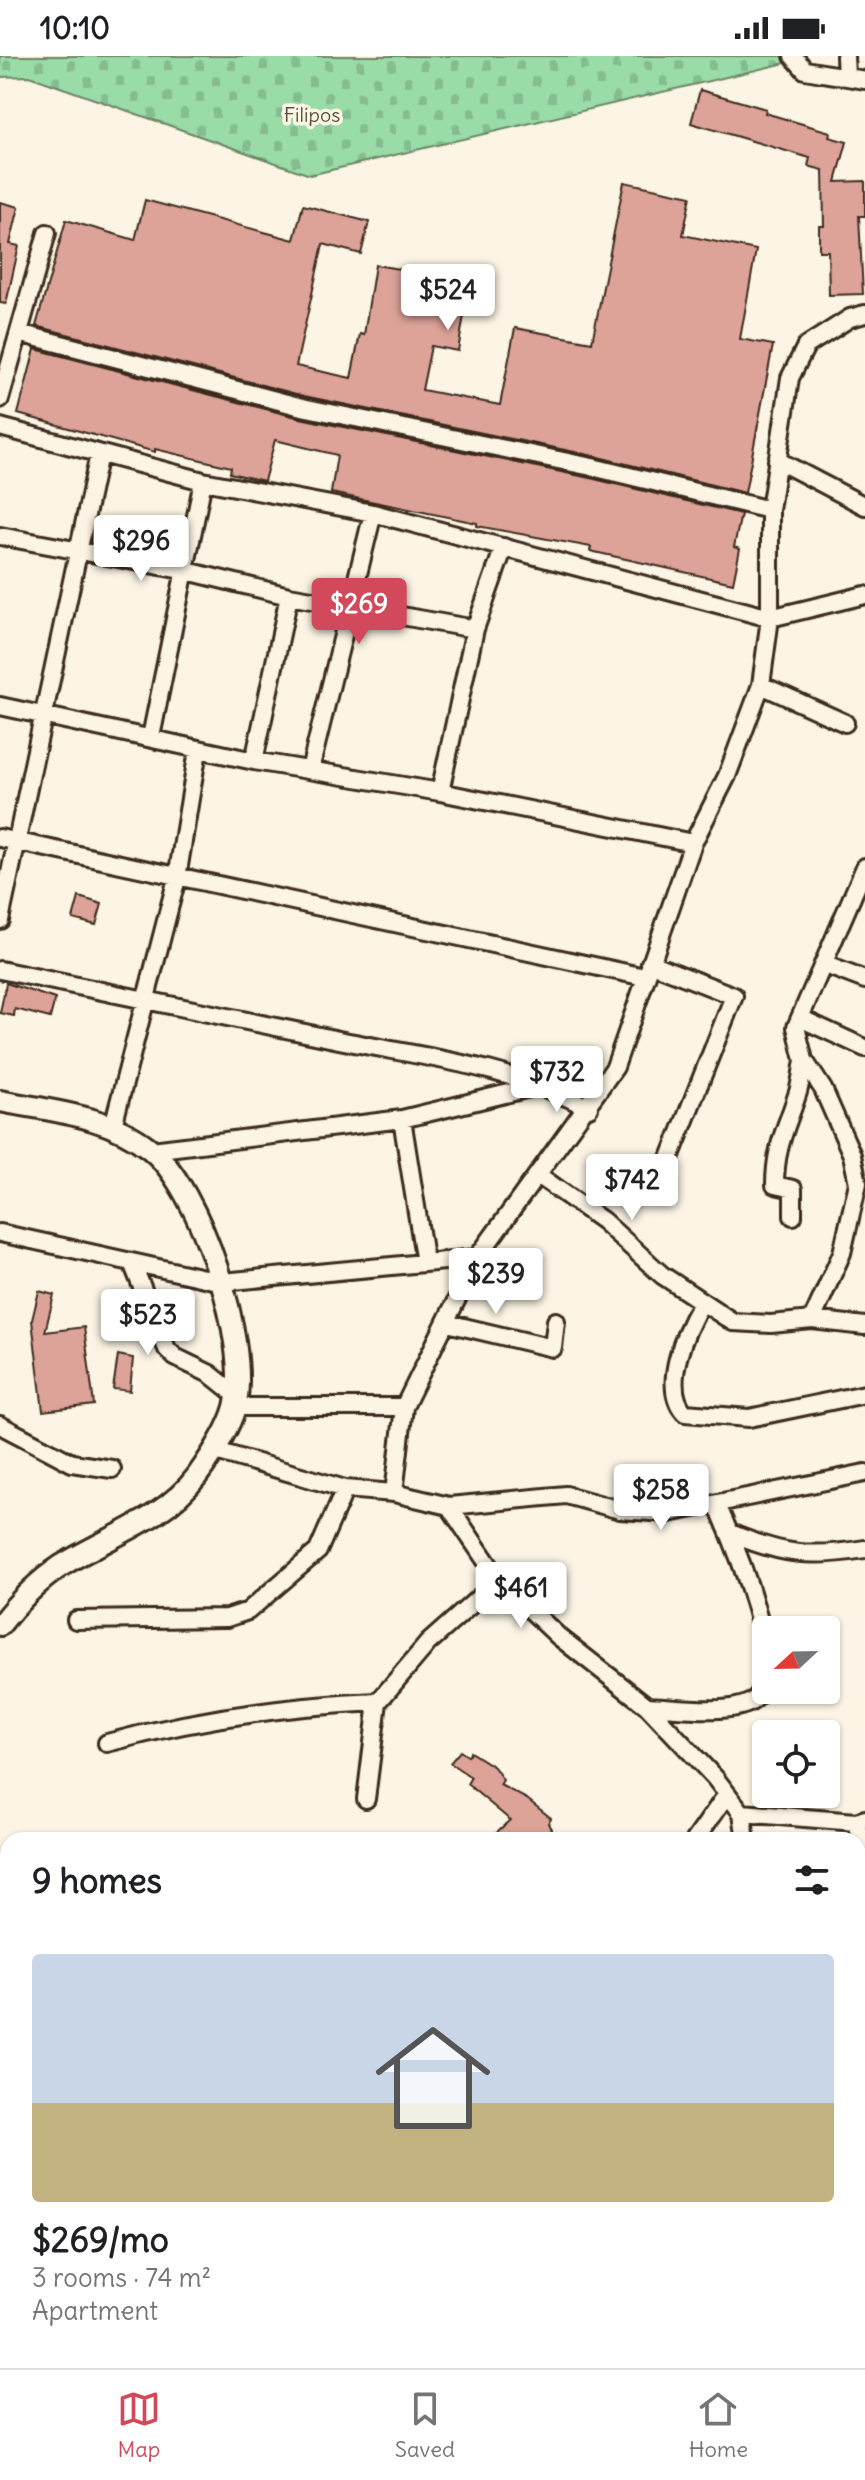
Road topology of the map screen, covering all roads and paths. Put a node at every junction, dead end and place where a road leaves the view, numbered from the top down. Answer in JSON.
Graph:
{"nodes":[{"id":1,"x":793,"y":56,"type":"edge"},
{"id":2,"x":845,"y":56,"type":"edge"},
{"id":3,"x":846,"y":76,"type":"junction"},
{"id":4,"x":865,"y":80,"type":"edge"},
{"id":5,"x":47,"y":233,"type":"dead end"},
{"id":6,"x":865,"y":314,"type":"edge"},
{"id":7,"x":19,"y":333,"type":"junction"},
{"id":8,"x":3,"y":372,"type":"edge"},
{"id":9,"x":0,"y":399,"type":"edge"},
{"id":10,"x":0,"y":427,"type":"edge"},
{"id":11,"x":99,"y":454,"type":"junction"},
{"id":12,"x":777,"y":460,"type":"junction"},
{"id":13,"x":203,"y":481,"type":"junction"},
{"id":14,"x":865,"y":506,"type":"edge"},
{"id":15,"x":770,"y":510,"type":"junction"},
{"id":16,"x":373,"y":513,"type":"junction"},
{"id":17,"x":0,"y":536,"type":"edge"},
{"id":18,"x":504,"y":547,"type":"junction"},
{"id":19,"x":78,"y":550,"type":"junction"},
{"id":20,"x":187,"y":571,"type":"junction"},
{"id":21,"x":865,"y":595,"type":"edge"},
{"id":22,"x":289,"y":596,"type":"junction"},
{"id":23,"x":348,"y":605,"type":"junction"},
{"id":24,"x":770,"y":618,"type":"junction"},
{"id":25,"x":475,"y":629,"type":"junction"},
{"id":26,"x":761,"y":685,"type":"junction"},
{"id":27,"x":0,"y":706,"type":"edge"},
{"id":28,"x":43,"y":718,"type":"junction"},
{"id":29,"x":845,"y":723,"type":"dead end"},
{"id":30,"x":151,"y":737,"type":"junction"},
{"id":31,"x":198,"y":750,"type":"junction"},
{"id":32,"x":254,"y":761,"type":"junction"},
{"id":33,"x":310,"y":770,"type":"junction"},
{"id":34,"x":440,"y":792,"type":"junction"},
{"id":35,"x":0,"y":838,"type":"edge"},
{"id":36,"x":18,"y":842,"type":"junction"},
{"id":37,"x":693,"y":843,"type":"junction"},
{"id":38,"x":865,"y":867,"type":"edge"},
{"id":39,"x":177,"y":878,"type":"junction"},
{"id":40,"x":0,"y":920,"type":"edge"},
{"id":41,"x":823,"y":964,"type":"junction"},
{"id":42,"x":0,"y":970,"type":"edge"},
{"id":43,"x":648,"y":970,"type":"junction"},
{"id":44,"x":865,"y":980,"type":"edge"},
{"id":45,"x":145,"y":1001,"type":"junction"},
{"id":46,"x":800,"y":1018,"type":"junction"},
{"id":47,"x":865,"y":1048,"type":"edge"},
{"id":48,"x":804,"y":1060,"type":"junction"},
{"id":49,"x":544,"y":1085,"type":"junction"},
{"id":50,"x":0,"y":1101,"type":"edge"},
{"id":51,"x":589,"y":1108,"type":"junction"},
{"id":52,"x":402,"y":1119,"type":"junction"},
{"id":53,"x":113,"y":1126,"type":"junction"},
{"id":54,"x":152,"y":1150,"type":"junction"},
{"id":55,"x":666,"y":1168,"type":"dead end"},
{"id":56,"x":538,"y":1175,"type":"junction"},
{"id":57,"x":793,"y":1216,"type":"dead end"},
{"id":58,"x":0,"y":1233,"type":"edge"},
{"id":59,"x":477,"y":1258,"type":"junction"},
{"id":60,"x":425,"y":1263,"type":"junction"},
{"id":61,"x":133,"y":1265,"type":"junction"},
{"id":62,"x":222,"y":1282,"type":"junction"},
{"id":63,"x":701,"y":1304,"type":"junction"},
{"id":64,"x":812,"y":1320,"type":"junction"},
{"id":65,"x":556,"y":1321,"type":"dead end"},
{"id":66,"x":447,"y":1323,"type":"junction"},
{"id":67,"x":865,"y":1326,"type":"edge"},
{"id":68,"x":865,"y":1394,"type":"edge"},
{"id":69,"x":235,"y":1400,"type":"junction"},
{"id":70,"x":404,"y":1407,"type":"junction"},
{"id":71,"x":0,"y":1425,"type":"edge"},
{"id":72,"x":213,"y":1450,"type":"junction"},
{"id":73,"x":112,"y":1469,"type":"dead end"},
{"id":74,"x":865,"y":1473,"type":"edge"},
{"id":75,"x":345,"y":1489,"type":"junction"},
{"id":76,"x":394,"y":1493,"type":"junction"},
{"id":77,"x":717,"y":1505,"type":"junction"},
{"id":78,"x":449,"y":1506,"type":"junction"},
{"id":79,"x":730,"y":1533,"type":"junction"},
{"id":80,"x":865,"y":1549,"type":"edge"},
{"id":81,"x":499,"y":1580,"type":"junction"},
{"id":82,"x":76,"y":1620,"type":"dead end"},
{"id":83,"x":0,"y":1625,"type":"edge"},
{"id":84,"x":378,"y":1702,"type":"junction"},
{"id":85,"x":647,"y":1706,"type":"junction"},
{"id":86,"x":107,"y":1743,"type":"dead end"},
{"id":87,"x":727,"y":1794,"type":"junction"},
{"id":88,"x":366,"y":1799,"type":"dead end"},
{"id":89,"x":742,"y":1813,"type":"junction"},
{"id":90,"x":860,"y":1821,"type":"edge"},
{"id":91,"x":701,"y":1832,"type":"edge"},
{"id":92,"x":745,"y":1832,"type":"edge"}],
"edges":[{"from":1,"to":3,"type":"street"},
{"from":2,"to":3,"type":"street"},
{"from":3,"to":4,"type":"street"},
{"from":5,"to":7,"type":"street"},
{"from":6,"to":12,"type":"street"},
{"from":7,"to":8,"type":"street"},
{"from":7,"to":15,"type":"street"},
{"from":8,"to":9,"type":"street"},
{"from":10,"to":11,"type":"street"},
{"from":11,"to":13,"type":"street"},
{"from":11,"to":19,"type":"street"},
{"from":12,"to":14,"type":"street"},
{"from":12,"to":15,"type":"street"},
{"from":13,"to":16,"type":"street"},
{"from":13,"to":20,"type":"street"},
{"from":15,"to":24,"type":"street"},
{"from":16,"to":18,"type":"street"},
{"from":16,"to":23,"type":"street"},
{"from":17,"to":19,"type":"street"},
{"from":18,"to":24,"type":"street"},
{"from":18,"to":25,"type":"street"},
{"from":19,"to":20,"type":"street"},
{"from":19,"to":28,"type":"street"},
{"from":20,"to":22,"type":"street"},
{"from":20,"to":30,"type":"street"},
{"from":21,"to":24,"type":"street"},
{"from":22,"to":23,"type":"street"},
{"from":22,"to":32,"type":"street"},
{"from":23,"to":25,"type":"street"},
{"from":23,"to":33,"type":"street"},
{"from":24,"to":26,"type":"street"},
{"from":25,"to":34,"type":"street"},
{"from":26,"to":29,"type":"street"},
{"from":26,"to":37,"type":"street"},
{"from":27,"to":28,"type":"street"},
{"from":28,"to":30,"type":"street"},
{"from":28,"to":36,"type":"street"},
{"from":30,"to":31,"type":"street"},
{"from":31,"to":32,"type":"street"},
{"from":31,"to":39,"type":"street"},
{"from":32,"to":33,"type":"street"},
{"from":33,"to":34,"type":"street"},
{"from":34,"to":37,"type":"street"},
{"from":35,"to":36,"type":"street"},
{"from":36,"to":39,"type":"street"},
{"from":36,"to":40,"type":"street"},
{"from":37,"to":43,"type":"street"},
{"from":38,"to":41,"type":"street"},
{"from":39,"to":43,"type":"street"},
{"from":39,"to":45,"type":"street"},
{"from":41,"to":44,"type":"street"},
{"from":41,"to":46,"type":"street"},
{"from":42,"to":45,"type":"street"},
{"from":43,"to":51,"type":"street"},
{"from":43,"to":55,"type":"street"},
{"from":45,"to":49,"type":"street"},
{"from":45,"to":53,"type":"street"},
{"from":46,"to":47,"type":"street"},
{"from":46,"to":48,"type":"street"},
{"from":48,"to":57,"type":"street"},
{"from":48,"to":64,"type":"street"},
{"from":49,"to":51,"type":"street"},
{"from":49,"to":52,"type":"street"},
{"from":50,"to":53,"type":"street"},
{"from":51,"to":56,"type":"street"},
{"from":52,"to":54,"type":"street"},
{"from":52,"to":60,"type":"street"},
{"from":53,"to":54,"type":"street"},
{"from":54,"to":62,"type":"street"},
{"from":56,"to":59,"type":"street"},
{"from":56,"to":63,"type":"street"},
{"from":58,"to":61,"type":"street"},
{"from":59,"to":60,"type":"street"},
{"from":59,"to":66,"type":"street"},
{"from":60,"to":62,"type":"street"},
{"from":61,"to":62,"type":"street"},
{"from":61,"to":69,"type":"street"},
{"from":62,"to":69,"type":"street"},
{"from":63,"to":64,"type":"street"},
{"from":63,"to":68,"type":"street"},
{"from":64,"to":67,"type":"street"},
{"from":65,"to":66,"type":"street"},
{"from":66,"to":70,"type":"street"},
{"from":69,"to":70,"type":"street"},
{"from":69,"to":72,"type":"street"},
{"from":70,"to":76,"type":"street"},
{"from":71,"to":73,"type":"street"},
{"from":72,"to":75,"type":"street"},
{"from":72,"to":83,"type":"street"},
{"from":74,"to":77,"type":"street"},
{"from":75,"to":76,"type":"street"},
{"from":75,"to":82,"type":"street"},
{"from":76,"to":78,"type":"street"},
{"from":77,"to":78,"type":"street"},
{"from":77,"to":79,"type":"street"},
{"from":78,"to":81,"type":"street"},
{"from":79,"to":80,"type":"street"},
{"from":79,"to":85,"type":"street"},
{"from":81,"to":84,"type":"street"},
{"from":81,"to":85,"type":"street"},
{"from":84,"to":86,"type":"street"},
{"from":84,"to":88,"type":"street"},
{"from":85,"to":87,"type":"street"},
{"from":87,"to":89,"type":"street"},
{"from":87,"to":91,"type":"street"},
{"from":89,"to":90,"type":"street"},
{"from":89,"to":92,"type":"street"}]}
